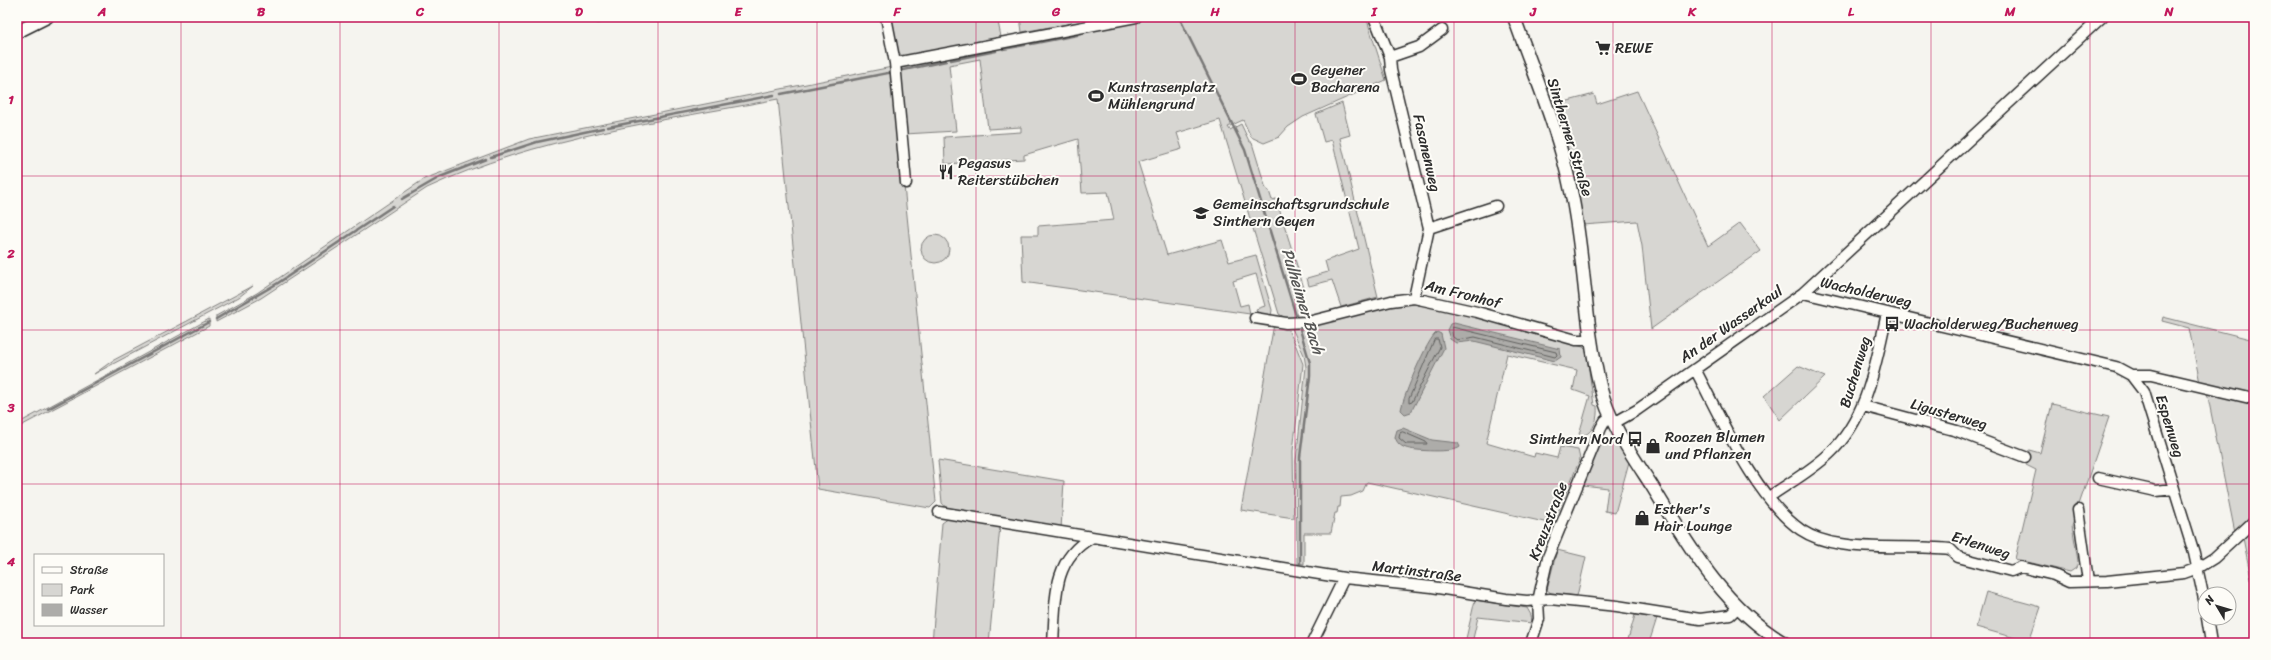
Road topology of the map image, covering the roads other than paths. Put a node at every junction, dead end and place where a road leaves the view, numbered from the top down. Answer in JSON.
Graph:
{"nodes":[{"id":1,"x":47,"y":17,"type":"edge"},
{"id":2,"x":886,"y":17,"type":"edge"},
{"id":3,"x":1136,"y":17,"type":"edge"},
{"id":4,"x":1374,"y":17,"type":"edge"},
{"id":5,"x":1514,"y":17,"type":"edge"},
{"id":6,"x":2102,"y":17,"type":"edge"},
{"id":7,"x":1442,"y":30,"type":"dead end"},
{"id":8,"x":17,"y":32,"type":"edge"},
{"id":9,"x":1390,"y":57,"type":"junction"},
{"id":10,"x":895,"y":63,"type":"junction"},
{"id":11,"x":906,"y":183,"type":"dead end"},
{"id":12,"x":1496,"y":206,"type":"dead end"},
{"id":13,"x":1429,"y":228,"type":"junction"},
{"id":14,"x":1804,"y":293,"type":"junction"},
{"id":15,"x":1414,"y":298,"type":"junction"},
{"id":16,"x":1888,"y":313,"type":"junction"},
{"id":17,"x":1255,"y":318,"type":"dead end"},
{"id":18,"x":1591,"y":340,"type":"junction"},
{"id":19,"x":1695,"y":369,"type":"junction"},
{"id":20,"x":2131,"y":375,"type":"junction"},
{"id":21,"x":2254,"y":399,"type":"edge"},
{"id":22,"x":1863,"y":406,"type":"junction"},
{"id":23,"x":1612,"y":420,"type":"junction"},
{"id":24,"x":2025,"y":457,"type":"dead end"},
{"id":25,"x":2098,"y":478,"type":"dead end"},
{"id":26,"x":2173,"y":489,"type":"junction"},
{"id":27,"x":1769,"y":497,"type":"junction"},
{"id":28,"x":2078,"y":510,"type":"dead end"},
{"id":29,"x":939,"y":512,"type":"dead end"},
{"id":30,"x":2254,"y":521,"type":"edge"},
{"id":31,"x":1091,"y":538,"type":"junction"},
{"id":32,"x":2198,"y":568,"type":"junction"},
{"id":33,"x":1344,"y":578,"type":"junction"},
{"id":34,"x":2088,"y":581,"type":"junction"},
{"id":35,"x":2202,"y":586,"type":"edge"},
{"id":36,"x":1538,"y":601,"type":"junction"},
{"id":37,"x":1737,"y":608,"type":"junction"},
{"id":38,"x":2208,"y":626,"type":"edge"},
{"id":39,"x":1053,"y":643,"type":"edge"},
{"id":40,"x":1312,"y":643,"type":"edge"},
{"id":41,"x":1531,"y":643,"type":"edge"},
{"id":42,"x":1784,"y":643,"type":"edge"},
{"id":43,"x":2211,"y":643,"type":"edge"}],
"edges":[{"from":1,"to":8,"type":"street"},
{"from":2,"to":10,"type":"street"},
{"from":3,"to":10,"type":"street"},
{"from":4,"to":9,"type":"street","name":"Fasanenweg"},
{"from":5,"to":18,"type":"street","name":"Sintherner Straße"},
{"from":6,"to":14,"type":"street","name":"An der Wasserkaul"},
{"from":7,"to":9,"type":"street"},
{"from":9,"to":13,"type":"street","name":"Fasanenweg"},
{"from":10,"to":11,"type":"street"},
{"from":12,"to":13,"type":"street"},
{"from":13,"to":15,"type":"street","name":"Fasanenweg"},
{"from":14,"to":16,"type":"street","name":"Wacholderweg"},
{"from":14,"to":19,"type":"street","name":"An der Wasserkaul"},
{"from":15,"to":17,"type":"street","name":"Am Fronhof"},
{"from":15,"to":18,"type":"street","name":"Am Fronhof"},
{"from":16,"to":20,"type":"street","name":"Wacholderweg"},
{"from":16,"to":22,"type":"street","name":"Buchenweg"},
{"from":18,"to":23,"type":"street","name":"Sintherner Straße"},
{"from":19,"to":23,"type":"street","name":"An der Wasserkaul"},
{"from":19,"to":27,"type":"street","name":"Erlenweg"},
{"from":20,"to":21,"type":"street"},
{"from":20,"to":26,"type":"street","name":"Espenweg"},
{"from":22,"to":24,"type":"street","name":"Ligusterweg"},
{"from":22,"to":27,"type":"street","name":"Buchenweg"},
{"from":23,"to":36,"type":"street","name":"Kreuzstraße"},
{"from":23,"to":37,"type":"street","name":"Sintherner Straße"},
{"from":25,"to":26,"type":"street"},
{"from":26,"to":32,"type":"street","name":"Espenweg"},
{"from":27,"to":34,"type":"street","name":"Erlenweg"},
{"from":28,"to":34,"type":"street"},
{"from":29,"to":31,"type":"street","name":"Martinstraße"},
{"from":30,"to":32,"type":"street","name":"Erlenweg"},
{"from":31,"to":33,"type":"street","name":"Martinstraße"},
{"from":31,"to":39,"type":"street"},
{"from":32,"to":34,"type":"street","name":"Erlenweg"},
{"from":32,"to":35,"type":"street","name":"Espenweg"},
{"from":33,"to":36,"type":"street","name":"Martinstraße"},
{"from":33,"to":40,"type":"street"},
{"from":36,"to":37,"type":"street","name":"Martinstraße"},
{"from":36,"to":41,"type":"street","name":"Kreuzstraße"},
{"from":37,"to":42,"type":"street","name":"Sintherner Straße"},
{"from":38,"to":43,"type":"street"}]}
